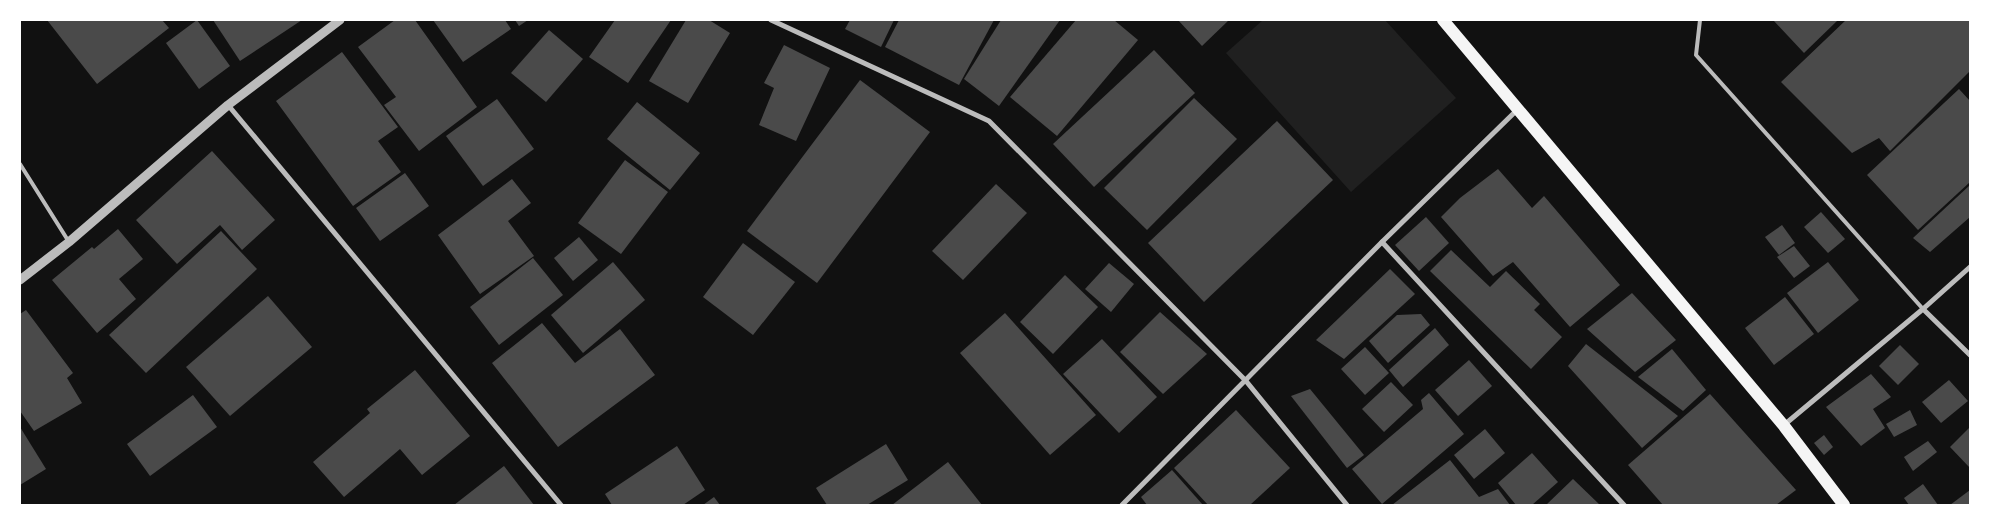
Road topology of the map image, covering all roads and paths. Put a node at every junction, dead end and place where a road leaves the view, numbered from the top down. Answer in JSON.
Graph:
{"nodes":[{"id":1,"x":340,"y":20,"type":"edge"},
{"id":2,"x":771,"y":20,"type":"edge"},
{"id":3,"x":1443,"y":20,"type":"edge"},
{"id":4,"x":1700,"y":20,"type":"edge"},
{"id":5,"x":228,"y":105,"type":"junction"},
{"id":6,"x":1518,"y":109,"type":"junction"},
{"id":7,"x":20,"y":164,"type":"edge"},
{"id":8,"x":69,"y":242,"type":"junction"},
{"id":9,"x":1382,"y":242,"type":"junction"},
{"id":10,"x":1970,"y":267,"type":"edge"},
{"id":11,"x":20,"y":280,"type":"edge"},
{"id":12,"x":1923,"y":308,"type":"junction"},
{"id":13,"x":1970,"y":355,"type":"edge"},
{"id":14,"x":1246,"y":381,"type":"junction"},
{"id":15,"x":1784,"y":426,"type":"junction"},
{"id":16,"x":561,"y":505,"type":"edge"},
{"id":17,"x":1122,"y":505,"type":"edge"},
{"id":18,"x":1347,"y":505,"type":"edge"},
{"id":19,"x":1624,"y":505,"type":"edge"},
{"id":20,"x":1844,"y":505,"type":"edge"}],
"edges":[{"from":1,"to":5,"type":"street"},
{"from":2,"to":14,"type":"street"},
{"from":3,"to":6,"type":"main road"},
{"from":4,"to":12,"type":"lane"},
{"from":5,"to":8,"type":"street"},
{"from":5,"to":16,"type":"street"},
{"from":6,"to":9,"type":"street"},
{"from":6,"to":15,"type":"main road"},
{"from":7,"to":8,"type":"lane"},
{"from":8,"to":11,"type":"street"},
{"from":9,"to":14,"type":"street"},
{"from":9,"to":19,"type":"street"},
{"from":10,"to":12,"type":"street"},
{"from":12,"to":13,"type":"street"},
{"from":12,"to":15,"type":"street"},
{"from":14,"to":17,"type":"street"},
{"from":14,"to":18,"type":"street"},
{"from":15,"to":20,"type":"main road"}]}
